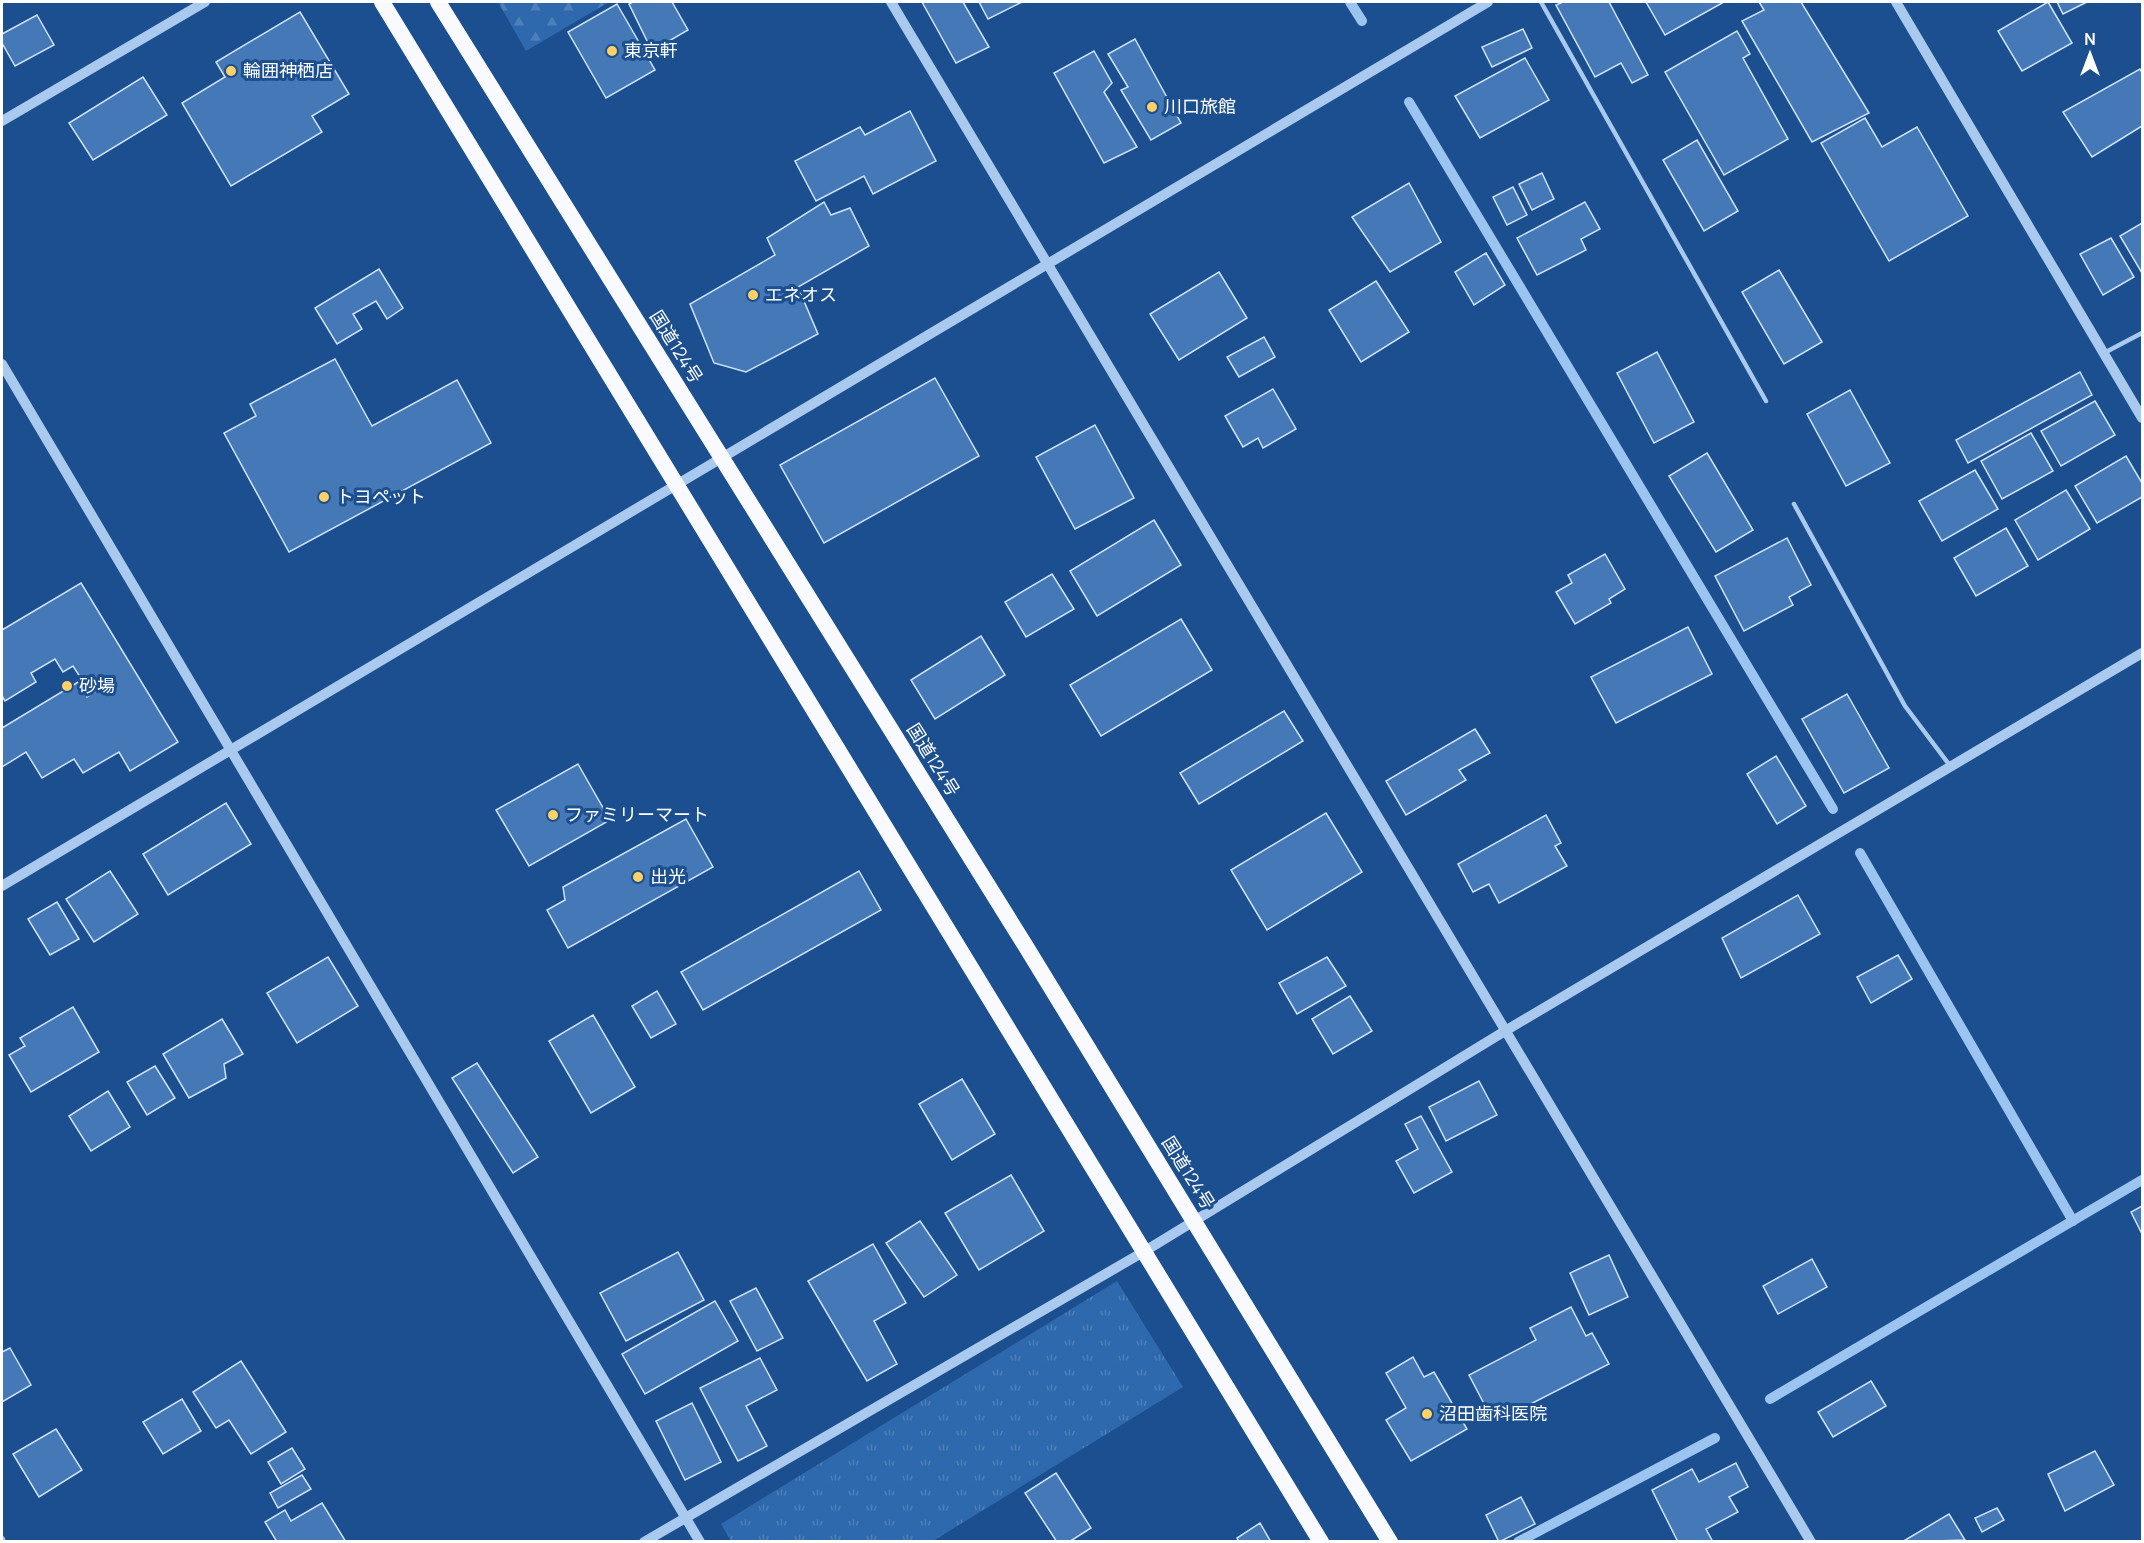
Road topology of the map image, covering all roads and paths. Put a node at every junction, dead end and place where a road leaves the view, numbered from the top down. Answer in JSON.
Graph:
{"nodes":[{"id":1,"x":205,"y":2,"type":"edge"},
{"id":2,"x":382,"y":2,"type":"edge"},
{"id":3,"x":438,"y":2,"type":"edge"},
{"id":4,"x":891,"y":2,"type":"edge"},
{"id":5,"x":1488,"y":2,"type":"edge"},
{"id":6,"x":1541,"y":2,"type":"edge"},
{"id":7,"x":1896,"y":2,"type":"edge"},
{"id":8,"x":2,"y":121,"type":"edge"},
{"id":9,"x":1048,"y":263,"type":"junction"},
{"id":10,"x":2142,"y":333,"type":"edge"},
{"id":11,"x":2104,"y":353,"type":"junction"},
{"id":12,"x":2,"y":364,"type":"edge"},
{"id":13,"x":1766,"y":401,"type":"dead end"},
{"id":14,"x":2142,"y":418,"type":"edge"},
{"id":15,"x":722,"y":456,"type":"junction"},
{"id":16,"x":676,"y":484,"type":"junction"},
{"id":17,"x":1794,"y":504,"type":"dead end"},
{"id":18,"x":2142,"y":653,"type":"edge"},
{"id":19,"x":230,"y":749,"type":"junction"},
{"id":20,"x":1951,"y":767,"type":"junction"},
{"id":21,"x":2,"y":886,"type":"edge"},
{"id":22,"x":1505,"y":1031,"type":"junction"},
{"id":23,"x":1195,"y":1221,"type":"junction"},
{"id":24,"x":1145,"y":1251,"type":"junction"},
{"id":25,"x":685,"y":1517,"type":"junction"},
{"id":26,"x":644,"y":1542,"type":"edge"},
{"id":27,"x":700,"y":1542,"type":"edge"},
{"id":28,"x":1322,"y":1542,"type":"edge"},
{"id":29,"x":1390,"y":1542,"type":"edge"},
{"id":30,"x":1811,"y":1542,"type":"edge"}],
"edges":[{"from":1,"to":8,"type":"street"},
{"from":2,"to":16,"type":"highway"},
{"from":3,"to":15,"type":"highway","name":"国道124号"},
{"from":4,"to":9,"type":"street"},
{"from":5,"to":9,"type":"street"},
{"from":6,"to":13,"type":"lane"},
{"from":7,"to":11,"type":"street"},
{"from":9,"to":15,"type":"street"},
{"from":9,"to":22,"type":"street"},
{"from":10,"to":11,"type":"lane"},
{"from":11,"to":14,"type":"street"},
{"from":12,"to":19,"type":"street"},
{"from":15,"to":16,"type":"street"},
{"from":15,"to":23,"type":"highway","name":"国道124号"},
{"from":16,"to":19,"type":"street"},
{"from":16,"to":24,"type":"highway"},
{"from":17,"to":20,"type":"lane"},
{"from":18,"to":20,"type":"street"},
{"from":19,"to":21,"type":"street"},
{"from":19,"to":25,"type":"street"},
{"from":20,"to":22,"type":"street"},
{"from":22,"to":23,"type":"street"},
{"from":22,"to":30,"type":"street"},
{"from":23,"to":24,"type":"street"},
{"from":23,"to":29,"type":"highway","name":"国道124号"},
{"from":24,"to":25,"type":"street"},
{"from":24,"to":28,"type":"highway"},
{"from":25,"to":26,"type":"street"},
{"from":25,"to":27,"type":"street"}]}
